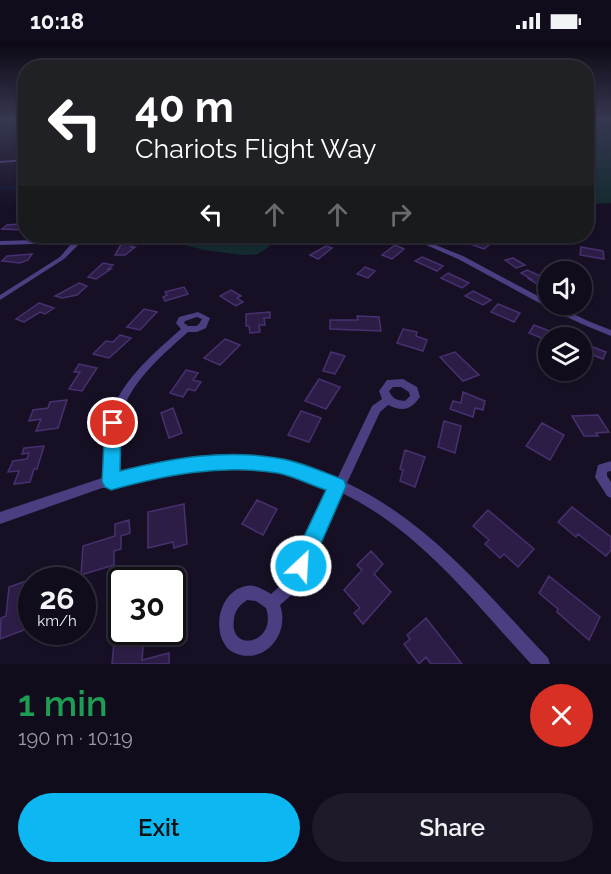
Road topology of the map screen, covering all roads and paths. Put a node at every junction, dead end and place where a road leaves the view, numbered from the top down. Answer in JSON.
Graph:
{"nodes":[{"id":1,"x":18,"y":161,"type":"edge"},
{"id":2,"x":0,"y":162,"type":"edge"},
{"id":3,"x":18,"y":242,"type":"edge"},
{"id":4,"x":0,"y":243,"type":"edge"},
{"id":5,"x":76,"y":243,"type":"edge"},
{"id":6,"x":427,"y":243,"type":"edge"},
{"id":7,"x":0,"y":298,"type":"edge"},
{"id":8,"x":186,"y":330,"type":"dead end"},
{"id":9,"x":611,"y":333,"type":"edge"},
{"id":10,"x":388,"y":400,"type":"dead end"},
{"id":11,"x":611,"y":466,"type":"edge"},
{"id":12,"x":111,"y":482,"type":"junction"},
{"id":13,"x":337,"y":486,"type":"junction"},
{"id":14,"x":611,"y":492,"type":"edge"},
{"id":15,"x":0,"y":518,"type":"edge"},
{"id":16,"x":272,"y":603,"type":"dead end"},
{"id":17,"x":542,"y":664,"type":"edge"}],
"edges":[{"from":1,"to":2,"type":"street"},
{"from":3,"to":4,"type":"street"},
{"from":5,"to":7,"type":"street"},
{"from":6,"to":9,"type":"street"},
{"from":8,"to":12,"type":"street"},
{"from":10,"to":13,"type":"street"},
{"from":11,"to":14,"type":"street"},
{"from":12,"to":13,"type":"street"},
{"from":12,"to":15,"type":"street"},
{"from":13,"to":16,"type":"street"},
{"from":13,"to":17,"type":"street"}]}
